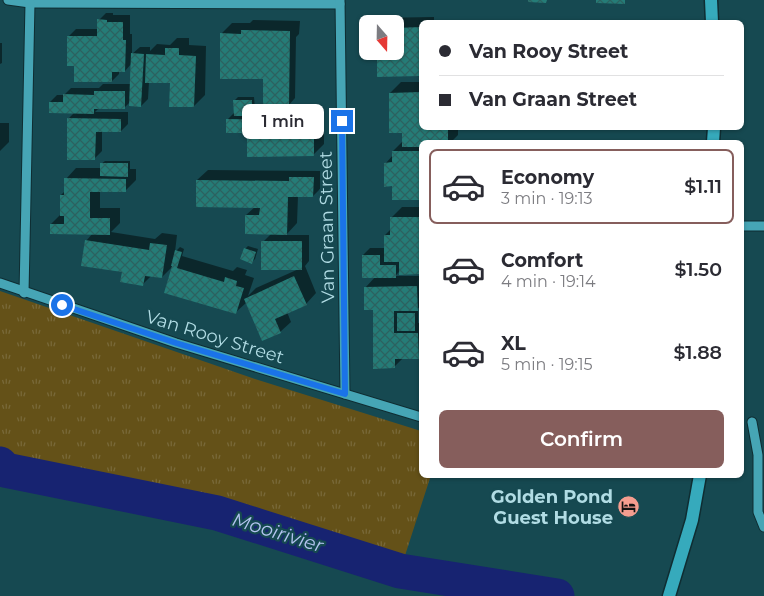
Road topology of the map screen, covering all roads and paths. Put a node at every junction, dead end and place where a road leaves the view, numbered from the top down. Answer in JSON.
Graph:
{"nodes":[{"id":1,"x":8,"y":0,"type":"edge"},
{"id":2,"x":711,"y":0,"type":"edge"},
{"id":3,"x":340,"y":2,"type":"edge"},
{"id":4,"x":30,"y":3,"type":"junction"},
{"id":5,"x":712,"y":20,"type":"edge"},
{"id":6,"x":744,"y":226,"type":"edge"},
{"id":7,"x":764,"y":226,"type":"edge"},
{"id":8,"x":0,"y":283,"type":"edge"},
{"id":9,"x":24,"y":293,"type":"junction"},
{"id":10,"x":345,"y":394,"type":"junction"},
{"id":11,"x":419,"y":416,"type":"edge"},
{"id":12,"x":752,"y":422,"type":"dead end"},
{"id":13,"x":699,"y":478,"type":"edge"},
{"id":14,"x":764,"y":527,"type":"edge"},
{"id":15,"x":670,"y":590,"type":"edge"}],
"edges":[{"from":1,"to":4,"type":"street"},
{"from":2,"to":5,"type":"main road"},
{"from":3,"to":4,"type":"street"},
{"from":3,"to":10,"type":"street","name":"Van Graan Street"},
{"from":4,"to":9,"type":"street"},
{"from":6,"to":7,"type":"street"},
{"from":8,"to":9,"type":"street","name":"Van Rooy Street"},
{"from":9,"to":10,"type":"street","name":"Van Rooy Street"},
{"from":10,"to":11,"type":"street","name":"Van Rooy Street"},
{"from":12,"to":14,"type":"street"},
{"from":13,"to":15,"type":"main road"}]}
